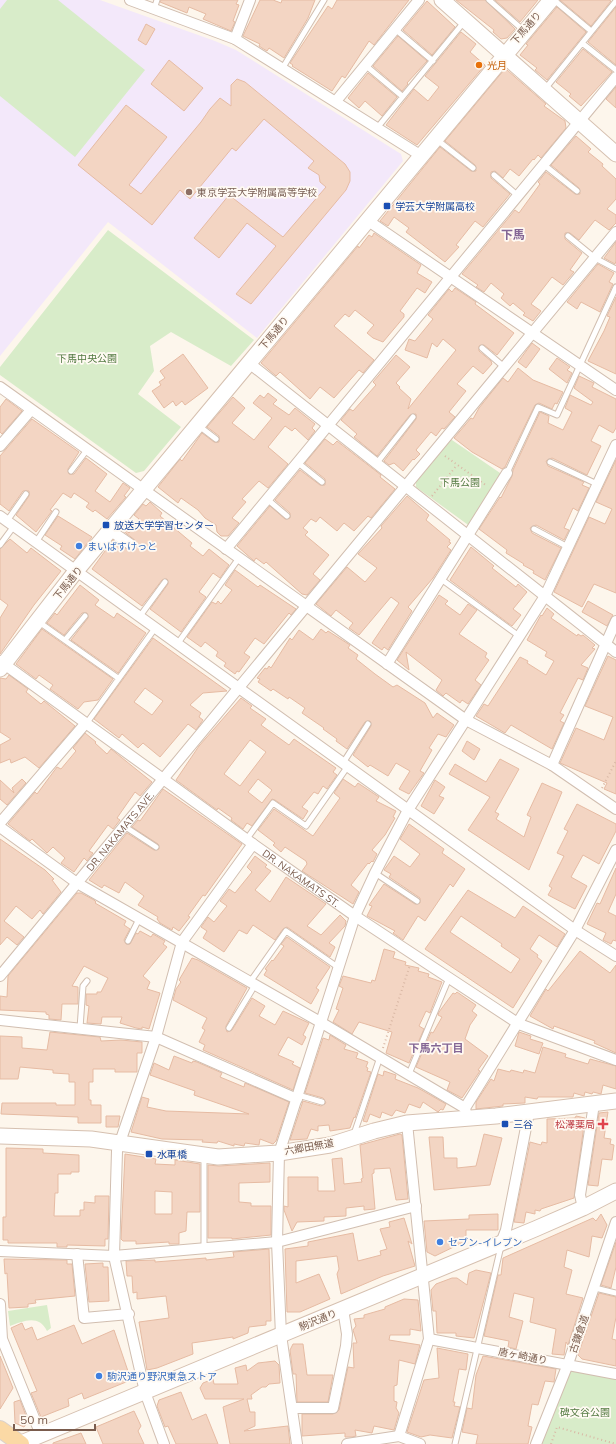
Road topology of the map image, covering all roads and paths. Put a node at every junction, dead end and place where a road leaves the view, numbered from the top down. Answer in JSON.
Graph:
{"nodes":[{"id":1,"x":130,"y":0,"type":"edge"},
{"id":2,"x":250,"y":0,"type":"edge"},
{"id":3,"x":324,"y":0,"type":"edge"},
{"id":4,"x":419,"y":0,"type":"edge"},
{"id":5,"x":442,"y":0,"type":"edge"},
{"id":6,"x":490,"y":0,"type":"edge"},
{"id":7,"x":551,"y":0,"type":"edge"},
{"id":8,"x":554,"y":0,"type":"edge"},
{"id":9,"x":616,"y":1,"type":"edge"},
{"id":10,"x":156,"y":4,"type":"edge"},
{"id":11,"x":465,"y":21,"type":"junction"},
{"id":12,"x":395,"y":28,"type":"junction"},
{"id":13,"x":525,"y":30,"type":"junction"},
{"id":14,"x":591,"y":31,"type":"junction"},
{"id":15,"x":235,"y":39,"type":"junction"},
{"id":16,"x":582,"y":43,"type":"junction"},
{"id":17,"x":504,"y":55,"type":"junction"},
{"id":18,"x":433,"y":61,"type":"junction"},
{"id":19,"x":365,"y":65,"type":"junction"},
{"id":20,"x":282,"y":69,"type":"junction"},
{"id":21,"x":616,"y":70,"type":"edge"},
{"id":22,"x":616,"y":77,"type":"edge"},
{"id":23,"x":544,"y":91,"type":"junction"},
{"id":24,"x":402,"y":96,"type":"junction"},
{"id":25,"x":336,"y":101,"type":"junction"},
{"id":26,"x":580,"y":120,"type":"junction"},
{"id":27,"x":377,"y":128,"type":"junction"},
{"id":28,"x":436,"y":138,"type":"junction"},
{"id":29,"x":616,"y":154,"type":"edge"},
{"id":30,"x":420,"y":155,"type":"junction"},
{"id":31,"x":543,"y":164,"type":"junction"},
{"id":32,"x":473,"y":168,"type":"dead end"},
{"id":33,"x":494,"y":175,"type":"dead end"},
{"id":34,"x":577,"y":191,"type":"dead end"},
{"id":35,"x":517,"y":195,"type":"junction"},
{"id":36,"x":367,"y":220,"type":"junction"},
{"id":37,"x":568,"y":236,"type":"dead end"},
{"id":38,"x":614,"y":238,"type":"edge"},
{"id":39,"x":595,"y":258,"type":"junction"},
{"id":40,"x":616,"y":269,"type":"edge"},
{"id":41,"x":450,"y":276,"type":"junction"},
{"id":42,"x":616,"y":287,"type":"edge"},
{"id":43,"x":532,"y":332,"type":"junction"},
{"id":44,"x":482,"y":348,"type":"dead end"},
{"id":45,"x":249,"y":363,"type":"junction"},
{"id":46,"x":581,"y":366,"type":"junction"},
{"id":47,"x":504,"y":367,"type":"junction"},
{"id":48,"x":2,"y":389,"type":"edge"},
{"id":49,"x":616,"y":390,"type":"edge"},
{"id":50,"x":31,"y":410,"type":"junction"},
{"id":51,"x":413,"y":417,"type":"dead end"},
{"id":52,"x":198,"y":425,"type":"junction"},
{"id":53,"x":327,"y":425,"type":"junction"},
{"id":54,"x":216,"y":439,"type":"dead end"},
{"id":55,"x":616,"y":445,"type":"edge"},
{"id":56,"x":0,"y":446,"type":"edge"},
{"id":57,"x":436,"y":449,"type":"junction"},
{"id":58,"x":87,"y":450,"type":"junction"},
{"id":59,"x":297,"y":462,"type":"junction"},
{"id":60,"x":550,"y":462,"type":"dead end"},
{"id":61,"x":376,"y":464,"type":"junction"},
{"id":62,"x":457,"y":465,"type":"junction"},
{"id":63,"x":71,"y":471,"type":"dead end"},
{"id":64,"x":507,"y":473,"type":"joint"},
{"id":65,"x":322,"y":482,"type":"dead end"},
{"id":66,"x":597,"y":484,"type":"junction"},
{"id":67,"x":405,"y":486,"type":"junction"},
{"id":68,"x":144,"y":491,"type":"junction"},
{"id":69,"x":496,"y":492,"type":"junction"},
{"id":70,"x":26,"y":494,"type":"dead end"},
{"id":71,"x":266,"y":499,"type":"junction"},
{"id":72,"x":427,"y":503,"type":"junction"},
{"id":73,"x":56,"y":512,"type":"dead end"},
{"id":74,"x":288,"y":516,"type":"dead end"},
{"id":75,"x":7,"y":521,"type":"edge"},
{"id":76,"x":534,"y":529,"type":"dead end"},
{"id":77,"x":111,"y":531,"type":"junction"},
{"id":78,"x":469,"y":536,"type":"junction"},
{"id":79,"x":36,"y":542,"type":"junction"},
{"id":80,"x":130,"y":544,"type":"dead end"},
{"id":81,"x":0,"y":545,"type":"edge"},
{"id":82,"x":226,"y":548,"type":"junction"},
{"id":83,"x":568,"y":548,"type":"junction"},
{"id":84,"x":238,"y":558,"type":"junction"},
{"id":85,"x":76,"y":572,"type":"junction"},
{"id":86,"x":441,"y":579,"type":"junction"},
{"id":87,"x":165,"y":582,"type":"dead end"},
{"id":88,"x":545,"y":596,"type":"junction"},
{"id":89,"x":306,"y":606,"type":"junction"},
{"id":90,"x":85,"y":616,"type":"dead end"},
{"id":91,"x":140,"y":616,"type":"junction"},
{"id":92,"x":38,"y":621,"type":"junction"},
{"id":93,"x":616,"y":621,"type":"edge"},
{"id":94,"x":156,"y":628,"type":"junction"},
{"id":95,"x":519,"y":636,"type":"junction"},
{"id":96,"x":65,"y":640,"type":"junction"},
{"id":97,"x":178,"y":643,"type":"junction"},
{"id":98,"x":606,"y":644,"type":"junction"},
{"id":99,"x":616,"y":652,"type":"edge"},
{"id":100,"x":1,"y":664,"type":"edge"},
{"id":101,"x":386,"y":664,"type":"junction"},
{"id":102,"x":118,"y":678,"type":"junction"},
{"id":103,"x":239,"y":686,"type":"junction"},
{"id":104,"x":466,"y":720,"type":"junction"},
{"id":105,"x":85,"y":724,"type":"junction"},
{"id":106,"x":368,"y":724,"type":"dead end"},
{"id":107,"x":616,"y":761,"type":"edge"},
{"id":108,"x":345,"y":764,"type":"junction"},
{"id":109,"x":552,"y":764,"type":"junction"},
{"id":110,"x":163,"y":778,"type":"junction"},
{"id":111,"x":598,"y":796,"type":"junction"},
{"id":112,"x":616,"y":809,"type":"edge"},
{"id":113,"x":408,"y":810,"type":"junction"},
{"id":114,"x":0,"y":823,"type":"edge"},
{"id":115,"x":124,"y":826,"type":"junction"},
{"id":116,"x":0,"y":827,"type":"edge"},
{"id":117,"x":250,"y":842,"type":"junction"},
{"id":118,"x":156,"y":847,"type":"dead end"},
{"id":119,"x":616,"y":850,"type":"edge"},
{"id":120,"x":375,"y":873,"type":"junction"},
{"id":121,"x":77,"y":883,"type":"junction"},
{"id":122,"x":417,"y":901,"type":"dead end"},
{"id":123,"x":355,"y":916,"type":"junction"},
{"id":124,"x":139,"y":919,"type":"junction"},
{"id":125,"x":575,"y":930,"type":"junction"},
{"id":126,"x":128,"y":941,"type":"dead end"},
{"id":127,"x":182,"y":942,"type":"junction"},
{"id":128,"x":413,"y":954,"type":"junction"},
{"id":129,"x":616,"y":956,"type":"edge"},
{"id":130,"x":339,"y":968,"type":"junction"},
{"id":131,"x":0,"y":976,"type":"edge"},
{"id":132,"x":449,"y":978,"type":"junction"},
{"id":133,"x":87,"y":982,"type":"dead end"},
{"id":134,"x":253,"y":983,"type":"junction"},
{"id":135,"x":0,"y":1020,"type":"edge"},
{"id":136,"x":322,"y":1023,"type":"junction"},
{"id":137,"x":519,"y":1024,"type":"junction"},
{"id":138,"x":80,"y":1028,"type":"junction"},
{"id":139,"x":229,"y":1028,"type":"dead end"},
{"id":140,"x":156,"y":1038,"type":"junction"},
{"id":141,"x":380,"y":1057,"type":"junction"},
{"id":142,"x":616,"y":1060,"type":"edge"},
{"id":143,"x":409,"y":1074,"type":"junction"},
{"id":144,"x":297,"y":1097,"type":"junction"},
{"id":145,"x":616,"y":1101,"type":"edge"},
{"id":146,"x":322,"y":1102,"type":"dead end"},
{"id":147,"x":594,"y":1104,"type":"junction"},
{"id":148,"x":529,"y":1112,"type":"junction"},
{"id":149,"x":466,"y":1114,"type":"junction"},
{"id":150,"x":407,"y":1123,"type":"junction"},
{"id":151,"x":0,"y":1136,"type":"edge"},
{"id":152,"x":354,"y":1137,"type":"junction"},
{"id":153,"x":120,"y":1143,"type":"junction"},
{"id":154,"x":280,"y":1152,"type":"junction"},
{"id":155,"x":204,"y":1155,"type":"junction"},
{"id":156,"x":616,"y":1191,"type":"edge"},
{"id":157,"x":416,"y":1206,"type":"junction"},
{"id":158,"x":583,"y":1208,"type":"junction"},
{"id":159,"x":615,"y":1227,"type":"edge"},
{"id":160,"x":277,"y":1242,"type":"junction"},
{"id":161,"x":501,"y":1243,"type":"junction"},
{"id":162,"x":204,"y":1249,"type":"junction"},
{"id":163,"x":0,"y":1251,"type":"edge"},
{"id":164,"x":77,"y":1254,"type":"junction"},
{"id":165,"x":114,"y":1256,"type":"junction"},
{"id":166,"x":424,"y":1276,"type":"junction"},
{"id":167,"x":595,"y":1288,"type":"junction"},
{"id":168,"x":616,"y":1293,"type":"edge"},
{"id":169,"x":0,"y":1304,"type":"edge"},
{"id":170,"x":344,"y":1309,"type":"junction"},
{"id":171,"x":128,"y":1314,"type":"junction"},
{"id":172,"x":281,"y":1335,"type":"junction"},
{"id":173,"x":430,"y":1339,"type":"junction"},
{"id":174,"x":478,"y":1347,"type":"junction"},
{"id":175,"x":568,"y":1364,"type":"junction"},
{"id":176,"x":616,"y":1374,"type":"edge"},
{"id":177,"x":145,"y":1392,"type":"junction"},
{"id":178,"x":292,"y":1408,"type":"junction"},
{"id":179,"x":0,"y":1429,"type":"edge"},
{"id":180,"x":41,"y":1435,"type":"junction"},
{"id":181,"x":399,"y":1436,"type":"junction"},
{"id":182,"x":20,"y":1444,"type":"edge"},
{"id":183,"x":164,"y":1444,"type":"edge"},
{"id":184,"x":297,"y":1444,"type":"edge"},
{"id":185,"x":347,"y":1444,"type":"edge"},
{"id":186,"x":420,"y":1444,"type":"edge"},
{"id":187,"x":455,"y":1444,"type":"edge"},
{"id":188,"x":536,"y":1444,"type":"edge"},
{"id":189,"x":551,"y":1444,"type":"edge"},
{"id":190,"x":616,"y":1444,"type":"edge"}],
"edges":[{"from":1,"to":10,"type":"street"},
{"from":2,"to":15,"type":"street"},
{"from":3,"to":20,"type":"lane"},
{"from":4,"to":12,"type":"street"},
{"from":5,"to":11,"type":"street"},
{"from":6,"to":13,"type":"lane"},
{"from":7,"to":13,"type":"street","name":"下馬通り"},
{"from":8,"to":14,"type":"lane"},
{"from":9,"to":14,"type":"lane"},
{"from":10,"to":15,"type":"street"},
{"from":11,"to":17,"type":"street"},
{"from":11,"to":18,"type":"lane"},
{"from":12,"to":18,"type":"lane"},
{"from":12,"to":19,"type":"street"},
{"from":13,"to":17,"type":"street","name":"下馬通り"},
{"from":14,"to":16,"type":"lane"},
{"from":15,"to":20,"type":"street"},
{"from":16,"to":21,"type":"lane"},
{"from":16,"to":23,"type":"lane"},
{"from":17,"to":23,"type":"street"},
{"from":17,"to":28,"type":"street","name":"下馬通り"},
{"from":18,"to":24,"type":"lane"},
{"from":19,"to":24,"type":"lane"},
{"from":19,"to":25,"type":"street"},
{"from":20,"to":25,"type":"street"},
{"from":22,"to":26,"type":"street"},
{"from":23,"to":26,"type":"street"},
{"from":24,"to":27,"type":"lane"},
{"from":25,"to":27,"type":"street"},
{"from":26,"to":29,"type":"street"},
{"from":26,"to":31,"type":"street"},
{"from":27,"to":30,"type":"street"},
{"from":28,"to":30,"type":"street","name":"下馬通り"},
{"from":28,"to":32,"type":"lane"},
{"from":30,"to":36,"type":"street","name":"下馬通り"},
{"from":31,"to":34,"type":"lane"},
{"from":31,"to":35,"type":"street"},
{"from":33,"to":35,"type":"lane"},
{"from":35,"to":41,"type":"street"},
{"from":36,"to":41,"type":"street"},
{"from":36,"to":45,"type":"street","name":"下馬通り"},
{"from":37,"to":39,"type":"lane"},
{"from":38,"to":39,"type":"street","name":"DR. NAKAMATS AVE."},
{"from":39,"to":40,"type":"lane"},
{"from":39,"to":43,"type":"street","name":"DR. NAKAMATS AVE."},
{"from":41,"to":43,"type":"street"},
{"from":41,"to":53,"type":"street"},
{"from":42,"to":46,"type":"lane"},
{"from":43,"to":46,"type":"street"},
{"from":43,"to":47,"type":"street","name":"DR. NAKAMATS AVE."},
{"from":44,"to":47,"type":"lane"},
{"from":45,"to":52,"type":"street","name":"下馬通り"},
{"from":45,"to":53,"type":"street"},
{"from":46,"to":49,"type":"street"},
{"from":46,"to":64,"type":"lane"},
{"from":47,"to":57,"type":"street","name":"DR. NAKAMATS AVE."},
{"from":48,"to":50,"type":"street"},
{"from":50,"to":56,"type":"street"},
{"from":50,"to":58,"type":"street"},
{"from":51,"to":61,"type":"lane"},
{"from":52,"to":54,"type":"lane"},
{"from":52,"to":68,"type":"street","name":"下馬通り"},
{"from":53,"to":59,"type":"street"},
{"from":53,"to":61,"type":"street"},
{"from":55,"to":66,"type":"street"},
{"from":57,"to":62,"type":"path"},
{"from":57,"to":67,"type":"street","name":"DR. NAKAMATS AVE."},
{"from":58,"to":63,"type":"lane"},
{"from":58,"to":68,"type":"street"},
{"from":59,"to":65,"type":"lane"},
{"from":59,"to":71,"type":"street"},
{"from":60,"to":66,"type":"lane"},
{"from":61,"to":67,"type":"street"},
{"from":62,"to":69,"type":"path"},
{"from":62,"to":72,"type":"path"},
{"from":64,"to":69,"type":"street"},
{"from":66,"to":83,"type":"street"},
{"from":67,"to":72,"type":"street"},
{"from":67,"to":89,"type":"street","name":"DR. NAKAMATS AVE."},
{"from":68,"to":77,"type":"street","name":"下馬通り"},
{"from":68,"to":82,"type":"street"},
{"from":69,"to":78,"type":"street"},
{"from":70,"to":75,"type":"lane"},
{"from":71,"to":74,"type":"lane"},
{"from":71,"to":82,"type":"street"},
{"from":72,"to":78,"type":"street"},
{"from":73,"to":79,"type":"lane"},
{"from":75,"to":79,"type":"street"},
{"from":75,"to":81,"type":"lane"},
{"from":76,"to":83,"type":"lane"},
{"from":77,"to":80,"type":"street"},
{"from":77,"to":85,"type":"street","name":"下馬通り"},
{"from":78,"to":86,"type":"street"},
{"from":78,"to":88,"type":"street"},
{"from":79,"to":85,"type":"street"},
{"from":82,"to":84,"type":"street"},
{"from":83,"to":88,"type":"street"},
{"from":84,"to":89,"type":"street"},
{"from":84,"to":97,"type":"lane"},
{"from":85,"to":91,"type":"street"},
{"from":85,"to":92,"type":"street","name":"下馬通り"},
{"from":86,"to":95,"type":"lane"},
{"from":86,"to":101,"type":"street"},
{"from":87,"to":91,"type":"lane"},
{"from":88,"to":95,"type":"street"},
{"from":88,"to":98,"type":"street"},
{"from":89,"to":101,"type":"street"},
{"from":89,"to":103,"type":"street","name":"DR. NAKAMATS AVE."},
{"from":90,"to":96,"type":"lane"},
{"from":91,"to":94,"type":"street"},
{"from":92,"to":96,"type":"lane"},
{"from":92,"to":100,"type":"street","name":"下馬通り"},
{"from":93,"to":98,"type":"street"},
{"from":94,"to":97,"type":"street"},
{"from":94,"to":102,"type":"lane"},
{"from":95,"to":104,"type":"street"},
{"from":96,"to":102,"type":"lane"},
{"from":97,"to":103,"type":"street"},
{"from":98,"to":99,"type":"street"},
{"from":98,"to":109,"type":"street"},
{"from":100,"to":105,"type":"street","name":"DR. NAKAMATS ST."},
{"from":101,"to":104,"type":"street"},
{"from":102,"to":105,"type":"lane"},
{"from":103,"to":108,"type":"street"},
{"from":103,"to":110,"type":"street","name":"DR. NAKAMATS AVE."},
{"from":104,"to":109,"type":"street"},
{"from":104,"to":113,"type":"street"},
{"from":105,"to":110,"type":"street","name":"DR. NAKAMATS ST."},
{"from":105,"to":114,"type":"street"},
{"from":106,"to":108,"type":"lane"},
{"from":107,"to":111,"type":"path"},
{"from":108,"to":113,"type":"street"},
{"from":108,"to":117,"type":"lane"},
{"from":109,"to":111,"type":"street"},
{"from":110,"to":115,"type":"street","name":"DR. NAKAMATS AVE."},
{"from":110,"to":117,"type":"street","name":"DR. NAKAMATS ST."},
{"from":111,"to":112,"type":"street"},
{"from":113,"to":120,"type":"street"},
{"from":113,"to":125,"type":"street"},
{"from":115,"to":118,"type":"lane"},
{"from":115,"to":121,"type":"street","name":"DR. NAKAMATS AVE."},
{"from":116,"to":121,"type":"street"},
{"from":117,"to":123,"type":"street","name":"DR. NAKAMATS ST."},
{"from":117,"to":127,"type":"street"},
{"from":119,"to":125,"type":"street"},
{"from":120,"to":122,"type":"lane"},
{"from":120,"to":123,"type":"street"},
{"from":121,"to":124,"type":"street"},
{"from":121,"to":131,"type":"street","name":"DR. NAKAMATS AVE."},
{"from":123,"to":128,"type":"street","name":"DR. NAKAMATS ST."},
{"from":123,"to":130,"type":"street"},
{"from":124,"to":126,"type":"lane"},
{"from":124,"to":127,"type":"street"},
{"from":125,"to":129,"type":"street"},
{"from":125,"to":137,"type":"street"},
{"from":127,"to":134,"type":"street"},
{"from":127,"to":140,"type":"street"},
{"from":128,"to":132,"type":"street","name":"DR. NAKAMATS ST."},
{"from":128,"to":141,"type":"path"},
{"from":130,"to":134,"type":"lane"},
{"from":130,"to":136,"type":"street"},
{"from":132,"to":137,"type":"street","name":"DR. NAKAMATS ST."},
{"from":132,"to":143,"type":"lane"},
{"from":133,"to":138,"type":"lane"},
{"from":134,"to":136,"type":"street"},
{"from":134,"to":139,"type":"lane"},
{"from":135,"to":138,"type":"street"},
{"from":136,"to":141,"type":"street"},
{"from":136,"to":144,"type":"street"},
{"from":137,"to":142,"type":"street","name":"DR. NAKAMATS ST."},
{"from":137,"to":149,"type":"street"},
{"from":138,"to":140,"type":"street"},
{"from":140,"to":144,"type":"street"},
{"from":140,"to":153,"type":"street"},
{"from":141,"to":143,"type":"street"},
{"from":141,"to":152,"type":"lane"},
{"from":143,"to":149,"type":"street"},
{"from":144,"to":146,"type":"lane"},
{"from":144,"to":154,"type":"street"},
{"from":145,"to":147,"type":"street","name":"六郷田無道"},
{"from":147,"to":148,"type":"street","name":"六郷田無道"},
{"from":147,"to":158,"type":"street"},
{"from":148,"to":149,"type":"street","name":"六郷田無道"},
{"from":148,"to":161,"type":"street"},
{"from":149,"to":150,"type":"street","name":"六郷田無道"},
{"from":150,"to":152,"type":"street","name":"六郷田無道"},
{"from":150,"to":157,"type":"street"},
{"from":151,"to":153,"type":"street","name":"六郷田無道"},
{"from":152,"to":154,"type":"street","name":"六郷田無道"},
{"from":153,"to":155,"type":"street","name":"六郷田無道"},
{"from":153,"to":165,"type":"street"},
{"from":154,"to":155,"type":"street","name":"六郷田無道"},
{"from":154,"to":160,"type":"street"},
{"from":155,"to":162,"type":"lane"},
{"from":156,"to":158,"type":"street","name":"駒沢通り"},
{"from":157,"to":160,"type":"street"},
{"from":157,"to":166,"type":"street"},
{"from":158,"to":161,"type":"street","name":"駒沢通り"},
{"from":159,"to":167,"type":"street","name":"古鎌倉道"},
{"from":160,"to":162,"type":"street"},
{"from":160,"to":172,"type":"street"},
{"from":161,"to":166,"type":"street","name":"駒沢通り"},
{"from":161,"to":174,"type":"lane"},
{"from":162,"to":165,"type":"street"},
{"from":163,"to":164,"type":"street"},
{"from":164,"to":165,"type":"street"},
{"from":164,"to":171,"type":"street"},
{"from":165,"to":171,"type":"street"},
{"from":166,"to":170,"type":"street","name":"駒沢通り"},
{"from":166,"to":173,"type":"street"},
{"from":167,"to":168,"type":"lane"},
{"from":167,"to":175,"type":"street","name":"古鎌倉道"},
{"from":169,"to":180,"type":"street"},
{"from":170,"to":172,"type":"street","name":"駒沢通り"},
{"from":170,"to":178,"type":"street"},
{"from":171,"to":177,"type":"street"},
{"from":172,"to":177,"type":"street","name":"駒沢通り"},
{"from":172,"to":178,"type":"street"},
{"from":173,"to":174,"type":"street","name":"唐ヶ崎通り"},
{"from":173,"to":181,"type":"street"},
{"from":174,"to":175,"type":"street","name":"唐ヶ崎通り"},
{"from":174,"to":187,"type":"lane"},
{"from":175,"to":176,"type":"street","name":"唐ヶ崎通り"},
{"from":175,"to":188,"type":"street","name":"古鎌倉道"},
{"from":177,"to":180,"type":"street","name":"駒沢通り"},
{"from":177,"to":183,"type":"street"},
{"from":178,"to":184,"type":"street"},
{"from":179,"to":182,"type":"main road"},
{"from":180,"to":182,"type":"street","name":"駒沢通り"},
{"from":181,"to":185,"type":"street"},
{"from":181,"to":186,"type":"street"},
{"from":189,"to":190,"type":"path"}]}
